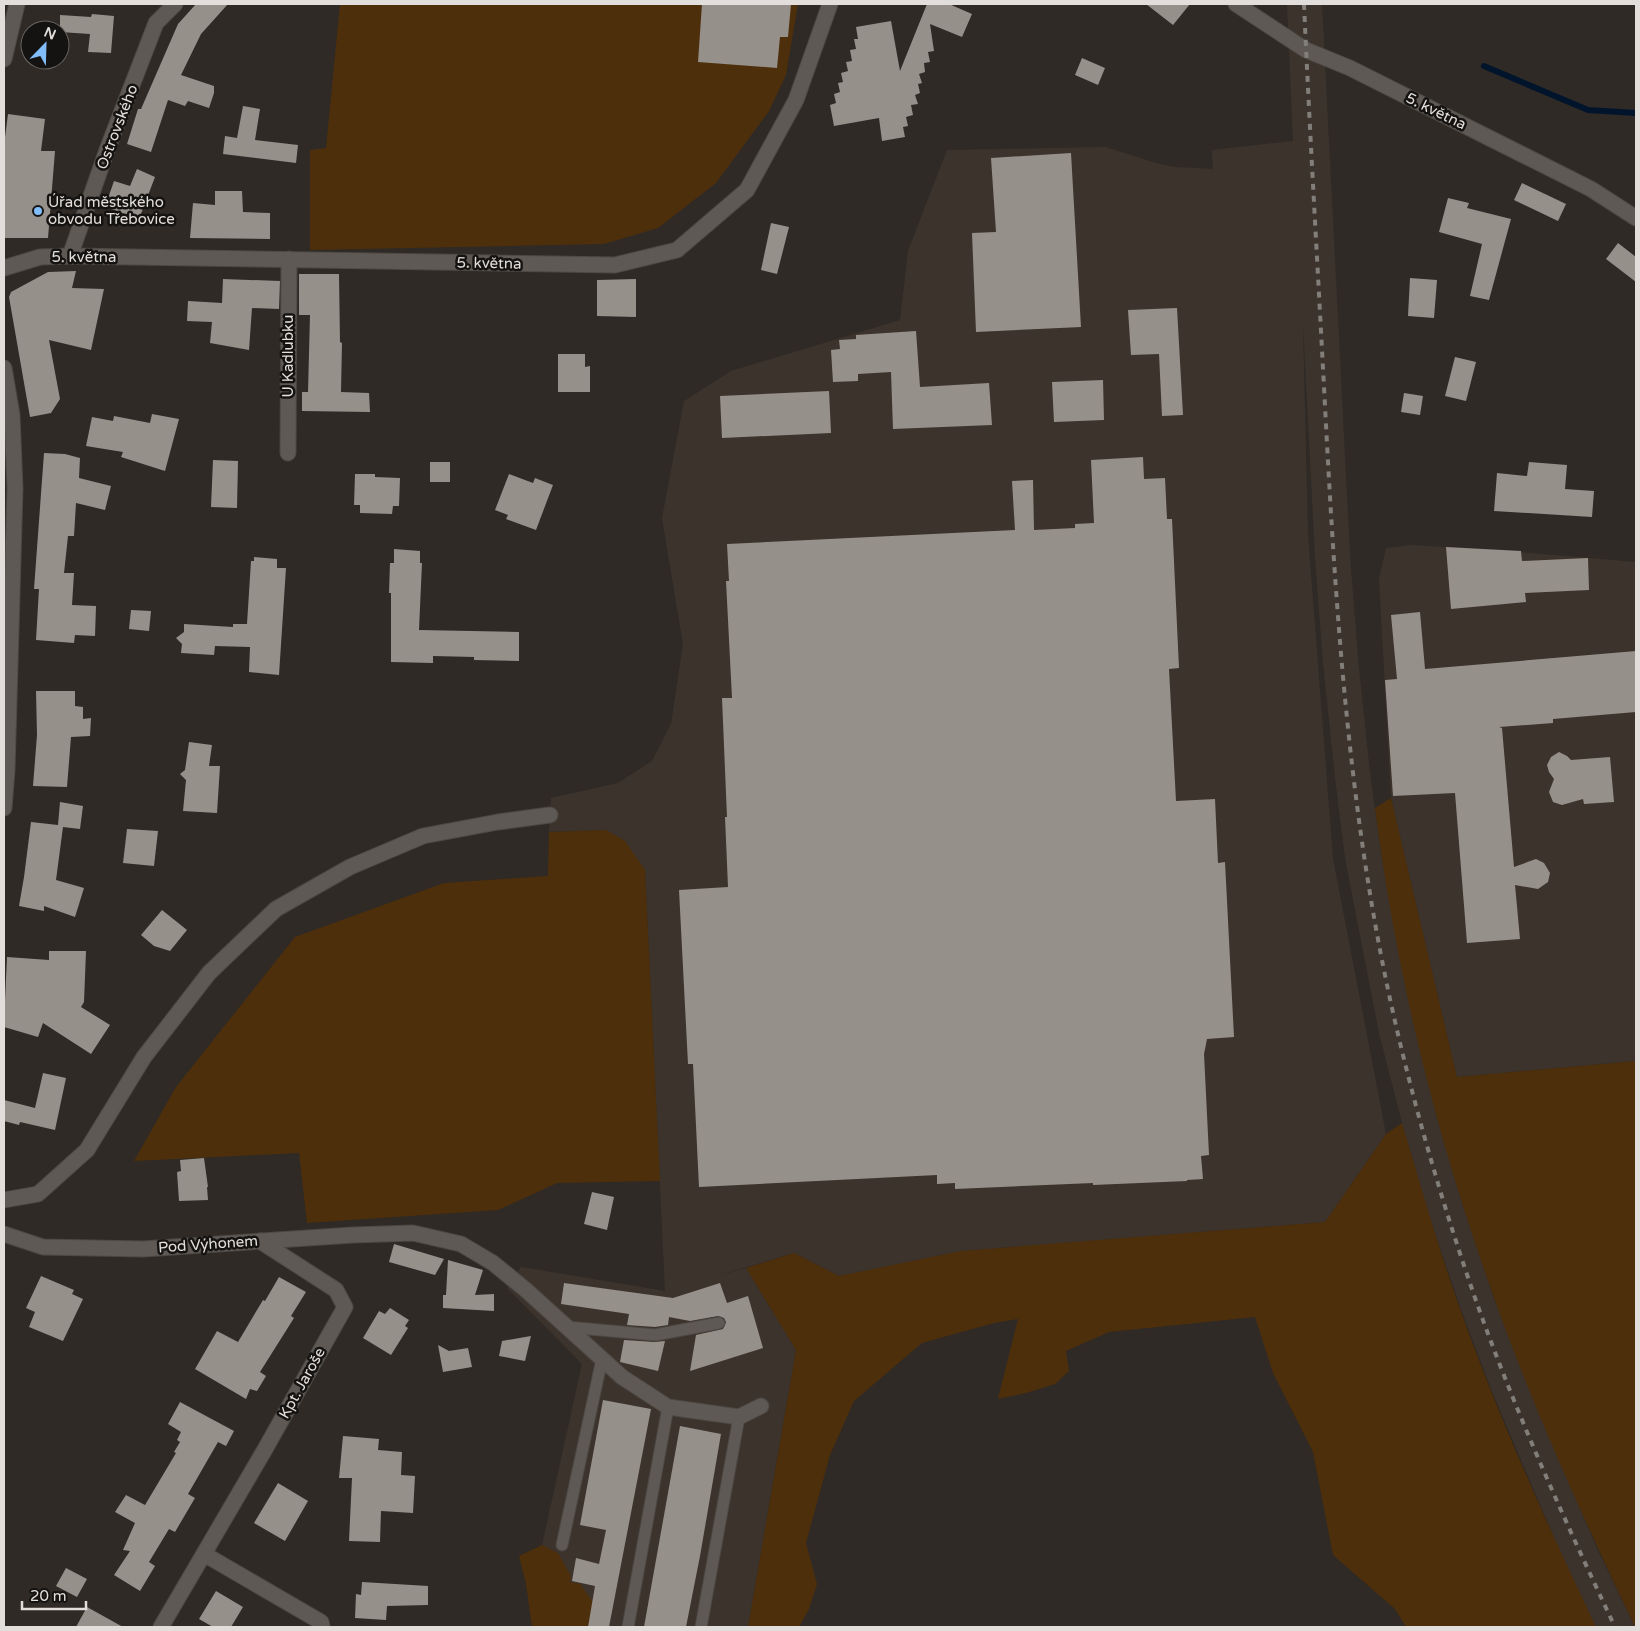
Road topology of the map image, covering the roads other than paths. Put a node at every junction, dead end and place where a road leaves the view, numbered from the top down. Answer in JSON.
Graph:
{"nodes":[{"id":1,"x":17,"y":4,"type":"edge"},
{"id":2,"x":175,"y":4,"type":"edge"},
{"id":3,"x":830,"y":4,"type":"edge"},
{"id":4,"x":1236,"y":4,"type":"edge"},
{"id":5,"x":4,"y":59,"type":"edge"},
{"id":6,"x":1636,"y":218,"type":"edge"},
{"id":7,"x":70,"y":256,"type":"junction"},
{"id":8,"x":289,"y":259,"type":"junction"},
{"id":9,"x":4,"y":268,"type":"edge"},
{"id":10,"x":4,"y":368,"type":"edge"},
{"id":11,"x":288,"y":453,"type":"dead end"},
{"id":12,"x":8,"y":619,"type":"edge"},
{"id":13,"x":5,"y":770,"type":"edge"},
{"id":14,"x":4,"y":808,"type":"edge"},
{"id":15,"x":550,"y":815,"type":"dead end"},
{"id":16,"x":4,"y":1200,"type":"edge"},
{"id":17,"x":4,"y":1234,"type":"edge"},
{"id":18,"x":260,"y":1241,"type":"junction"},
{"id":19,"x":719,"y":1324,"type":"dead end"},
{"id":20,"x":567,"y":1327,"type":"junction"},
{"id":21,"x":602,"y":1358,"type":"junction"},
{"id":22,"x":761,"y":1406,"type":"dead end"},
{"id":23,"x":668,"y":1407,"type":"junction"},
{"id":24,"x":739,"y":1417,"type":"junction"},
{"id":25,"x":562,"y":1545,"type":"dead end"},
{"id":26,"x":204,"y":1554,"type":"junction"},
{"id":27,"x":161,"y":1627,"type":"edge"},
{"id":28,"x":322,"y":1627,"type":"edge"},
{"id":29,"x":628,"y":1627,"type":"edge"},
{"id":30,"x":701,"y":1627,"type":"edge"}],
"edges":[{"from":1,"to":5,"type":"street"},
{"from":2,"to":7,"type":"street","name":"Ostrovského"},
{"from":3,"to":8,"type":"street","name":"5. května"},
{"from":4,"to":6,"type":"street","name":"5. května"},
{"from":7,"to":8,"type":"street","name":"5. května"},
{"from":7,"to":9,"type":"street","name":"5. května"},
{"from":8,"to":11,"type":"street","name":"U Kadlubku"},
{"from":10,"to":12,"type":"street"},
{"from":12,"to":13,"type":"street"},
{"from":13,"to":14,"type":"street"},
{"from":15,"to":16,"type":"street"},
{"from":17,"to":18,"type":"street","name":"Pod Výhonem"},
{"from":18,"to":20,"type":"street","name":"Pod Výhonem"},
{"from":18,"to":26,"type":"street","name":"Kpt. Jaroše"},
{"from":19,"to":20,"type":"lane"},
{"from":20,"to":21,"type":"street","name":"Pod Výhonem"},
{"from":21,"to":23,"type":"street","name":"Pod Výhonem"},
{"from":21,"to":25,"type":"lane"},
{"from":22,"to":24,"type":"street"},
{"from":23,"to":24,"type":"street"},
{"from":23,"to":29,"type":"lane"},
{"from":24,"to":30,"type":"lane"},
{"from":26,"to":27,"type":"street","name":"Kpt. Jaroše"},
{"from":26,"to":28,"type":"street"}]}
